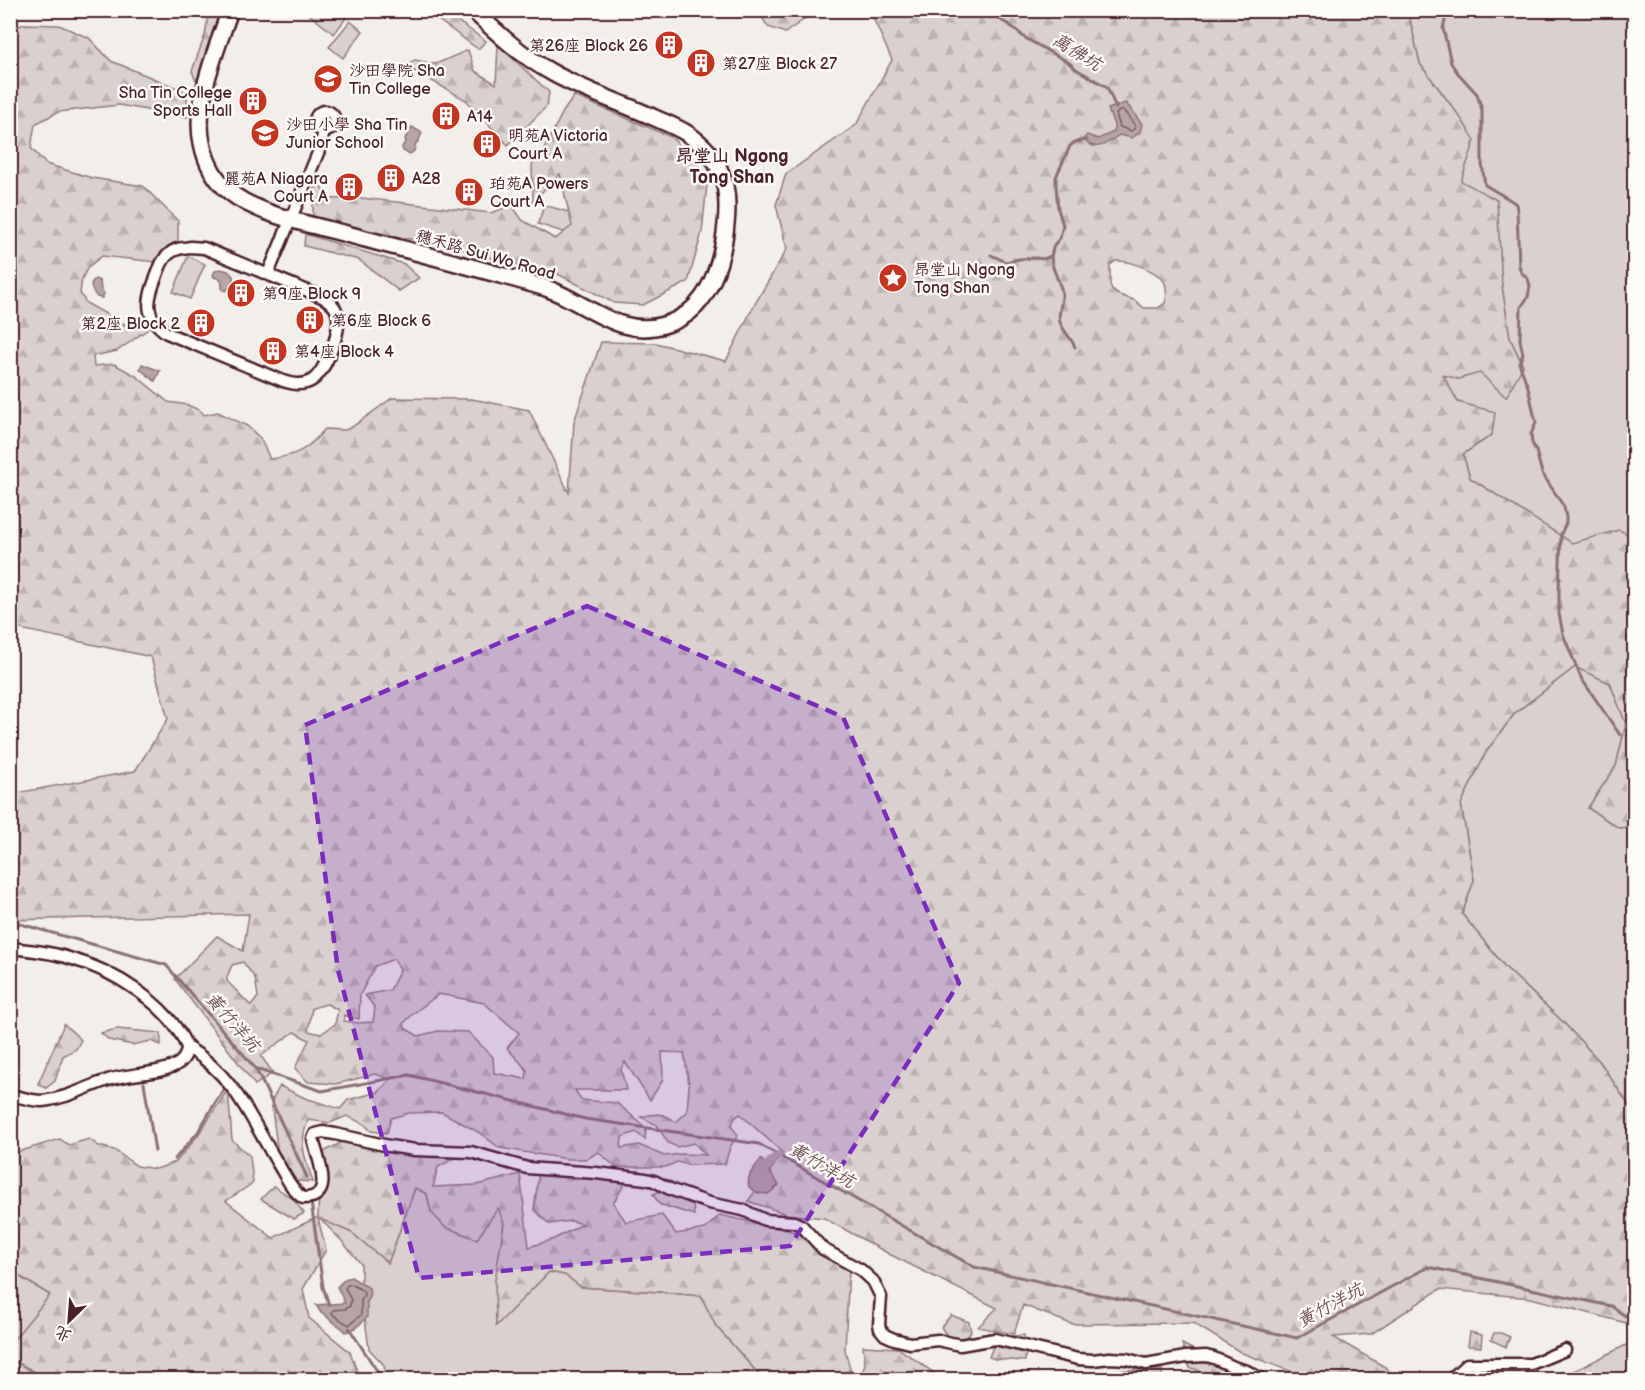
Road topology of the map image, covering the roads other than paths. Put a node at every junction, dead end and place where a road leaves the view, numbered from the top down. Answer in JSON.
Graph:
{"nodes":[{"id":1,"x":230,"y":10,"type":"edge"},
{"id":2,"x":472,"y":10,"type":"edge"},
{"id":3,"x":324,"y":130,"type":"dead end"},
{"id":4,"x":292,"y":219,"type":"junction"},
{"id":5,"x":268,"y":274,"type":"junction"},
{"id":6,"x":10,"y":948,"type":"edge"},
{"id":7,"x":187,"y":1047,"type":"junction"},
{"id":8,"x":10,"y":1095,"type":"edge"},
{"id":9,"x":1565,"y":1350,"type":"dead end"},
{"id":10,"x":1263,"y":1380,"type":"edge"},
{"id":11,"x":1450,"y":1380,"type":"edge"}],
"edges":[{"from":1,"to":4,"type":"street","name":"穗禾路 Sui Wo Road"},
{"from":2,"to":4,"type":"street","name":"穗禾路 Sui Wo Road"},
{"from":3,"to":4,"type":"street"},
{"from":4,"to":5,"type":"street"},
{"from":5,"to":5,"type":"street"},
{"from":6,"to":7,"type":"street"},
{"from":7,"to":8,"type":"street"},
{"from":7,"to":10,"type":"street"},
{"from":9,"to":11,"type":"street"}]}
